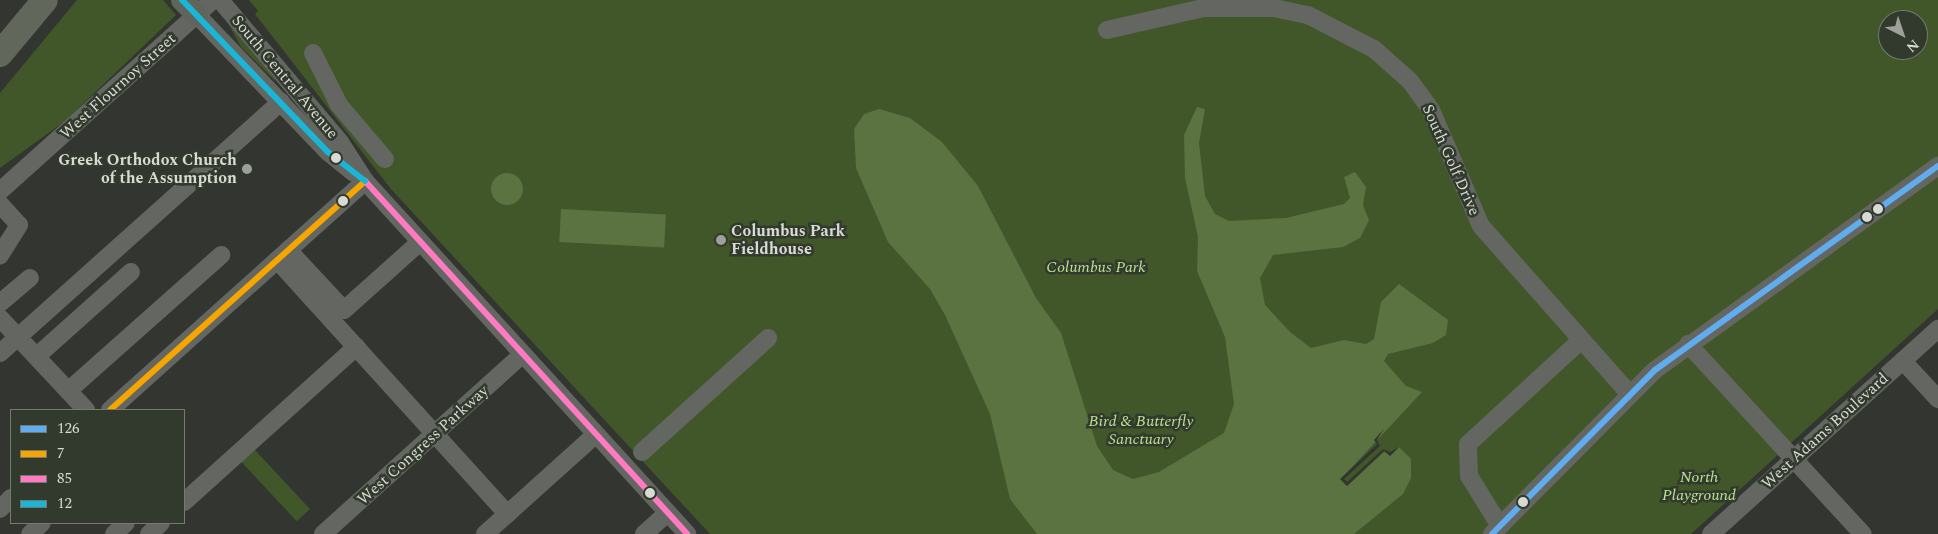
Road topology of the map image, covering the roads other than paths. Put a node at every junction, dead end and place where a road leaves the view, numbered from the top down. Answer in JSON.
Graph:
{"nodes":[{"id":1,"x":45,"y":0,"type":"edge"},
{"id":2,"x":220,"y":0,"type":"edge"},
{"id":3,"x":197,"y":5,"type":"edge"},
{"id":4,"x":1107,"y":30,"type":"dead end"},
{"id":5,"x":0,"y":54,"type":"edge"},
{"id":6,"x":313,"y":54,"type":"dead end"},
{"id":7,"x":281,"y":102,"type":"junction"},
{"id":8,"x":384,"y":159,"type":"dead end"},
{"id":9,"x":1938,"y":166,"type":"edge"},
{"id":10,"x":365,"y":181,"type":"junction"},
{"id":11,"x":0,"y":191,"type":"edge"},
{"id":12,"x":0,"y":204,"type":"edge"},
{"id":13,"x":420,"y":242,"type":"junction"},
{"id":14,"x":221,"y":255,"type":"dead end"},
{"id":15,"x":282,"y":255,"type":"junction"},
{"id":16,"x":0,"y":256,"type":"edge"},
{"id":17,"x":131,"y":272,"type":"dead end"},
{"id":18,"x":30,"y":278,"type":"dead end"},
{"id":19,"x":0,"y":303,"type":"edge"},
{"id":20,"x":0,"y":318,"type":"edge"},
{"id":21,"x":1938,"y":329,"type":"edge"},
{"id":22,"x":18,"y":336,"type":"junction"},
{"id":23,"x":768,"y":338,"type":"dead end"},
{"id":24,"x":1581,"y":340,"type":"junction"},
{"id":25,"x":1688,"y":344,"type":"junction"},
{"id":26,"x":356,"y":347,"type":"junction"},
{"id":27,"x":0,"y":353,"type":"edge"},
{"id":28,"x":522,"y":355,"type":"junction"},
{"id":29,"x":37,"y":356,"type":"junction"},
{"id":30,"x":1903,"y":361,"type":"junction"},
{"id":31,"x":68,"y":391,"type":"junction"},
{"id":32,"x":1629,"y":393,"type":"junction"},
{"id":33,"x":1938,"y":399,"type":"edge"},
{"id":34,"x":85,"y":409,"type":"edge"},
{"id":35,"x":111,"y":409,"type":"edge"},
{"id":36,"x":434,"y":434,"type":"junction"},
{"id":37,"x":595,"y":434,"type":"junction"},
{"id":38,"x":642,"y":452,"type":"dead end"},
{"id":39,"x":1794,"y":459,"type":"junction"},
{"id":40,"x":10,"y":499,"type":"edge"},
{"id":41,"x":185,"y":501,"type":"edge"},
{"id":42,"x":0,"y":508,"type":"edge"},
{"id":43,"x":667,"y":513,"type":"junction"},
{"id":44,"x":507,"y":514,"type":"junction"},
{"id":45,"x":41,"y":524,"type":"edge"},
{"id":46,"x":125,"y":524,"type":"edge"},
{"id":47,"x":160,"y":524,"type":"edge"},
{"id":48,"x":1496,"y":530,"type":"edge"},
{"id":49,"x":30,"y":534,"type":"edge"},
{"id":50,"x":114,"y":534,"type":"edge"},
{"id":51,"x":149,"y":534,"type":"edge"},
{"id":52,"x":324,"y":534,"type":"edge"},
{"id":53,"x":485,"y":534,"type":"edge"},
{"id":54,"x":644,"y":534,"type":"edge"},
{"id":55,"x":687,"y":534,"type":"edge"},
{"id":56,"x":1712,"y":534,"type":"edge"},
{"id":57,"x":1863,"y":534,"type":"edge"}],
"edges":[{"from":1,"to":5,"type":"highway"},
{"from":2,"to":10,"type":"street","name":"South Central Avenue"},
{"from":3,"to":7,"type":"street","name":"South Central Avenue"},
{"from":3,"to":11,"type":"street","name":"West Flournoy Street"},
{"from":4,"to":24,"type":"street","name":"South Golf Drive"},
{"from":6,"to":8,"type":"street"},
{"from":7,"to":10,"type":"street","name":"South Central Avenue"},
{"from":7,"to":22,"type":"street"},
{"from":9,"to":25,"type":"street"},
{"from":10,"to":13,"type":"street","name":"South Central Avenue"},
{"from":10,"to":15,"type":"street"},
{"from":12,"to":16,"type":"street"},
{"from":13,"to":15,"type":"street"},
{"from":13,"to":28,"type":"street","name":"South Central Avenue"},
{"from":14,"to":31,"type":"street"},
{"from":15,"to":26,"type":"street"},
{"from":15,"to":35,"type":"street"},
{"from":17,"to":29,"type":"street"},
{"from":18,"to":19,"type":"street"},
{"from":20,"to":22,"type":"street"},
{"from":21,"to":30,"type":"street","name":"West Adams Boulevard"},
{"from":22,"to":27,"type":"street"},
{"from":22,"to":29,"type":"street"},
{"from":23,"to":38,"type":"street"},
{"from":24,"to":32,"type":"street","name":"South Golf Drive"},
{"from":24,"to":48,"type":"street"},
{"from":25,"to":32,"type":"street"},
{"from":25,"to":39,"type":"street"},
{"from":26,"to":36,"type":"street"},
{"from":26,"to":41,"type":"street"},
{"from":28,"to":36,"type":"street","name":"West Congress Parkway"},
{"from":28,"to":37,"type":"street","name":"South Central Avenue"},
{"from":29,"to":31,"type":"street"},
{"from":30,"to":33,"type":"street"},
{"from":30,"to":39,"type":"street","name":"West Adams Boulevard"},
{"from":31,"to":34,"type":"street"},
{"from":32,"to":48,"type":"street"},
{"from":36,"to":44,"type":"street"},
{"from":36,"to":52,"type":"street","name":"West Congress Parkway"},
{"from":37,"to":43,"type":"street","name":"South Central Avenue"},
{"from":37,"to":44,"type":"street"},
{"from":39,"to":56,"type":"street","name":"West Adams Boulevard"},
{"from":39,"to":57,"type":"street"},
{"from":40,"to":42,"type":"street"},
{"from":43,"to":54,"type":"street"},
{"from":43,"to":55,"type":"street","name":"South Central Avenue"},
{"from":44,"to":53,"type":"street"},
{"from":45,"to":49,"type":"street"},
{"from":46,"to":50,"type":"street"},
{"from":47,"to":51,"type":"street"}]}
